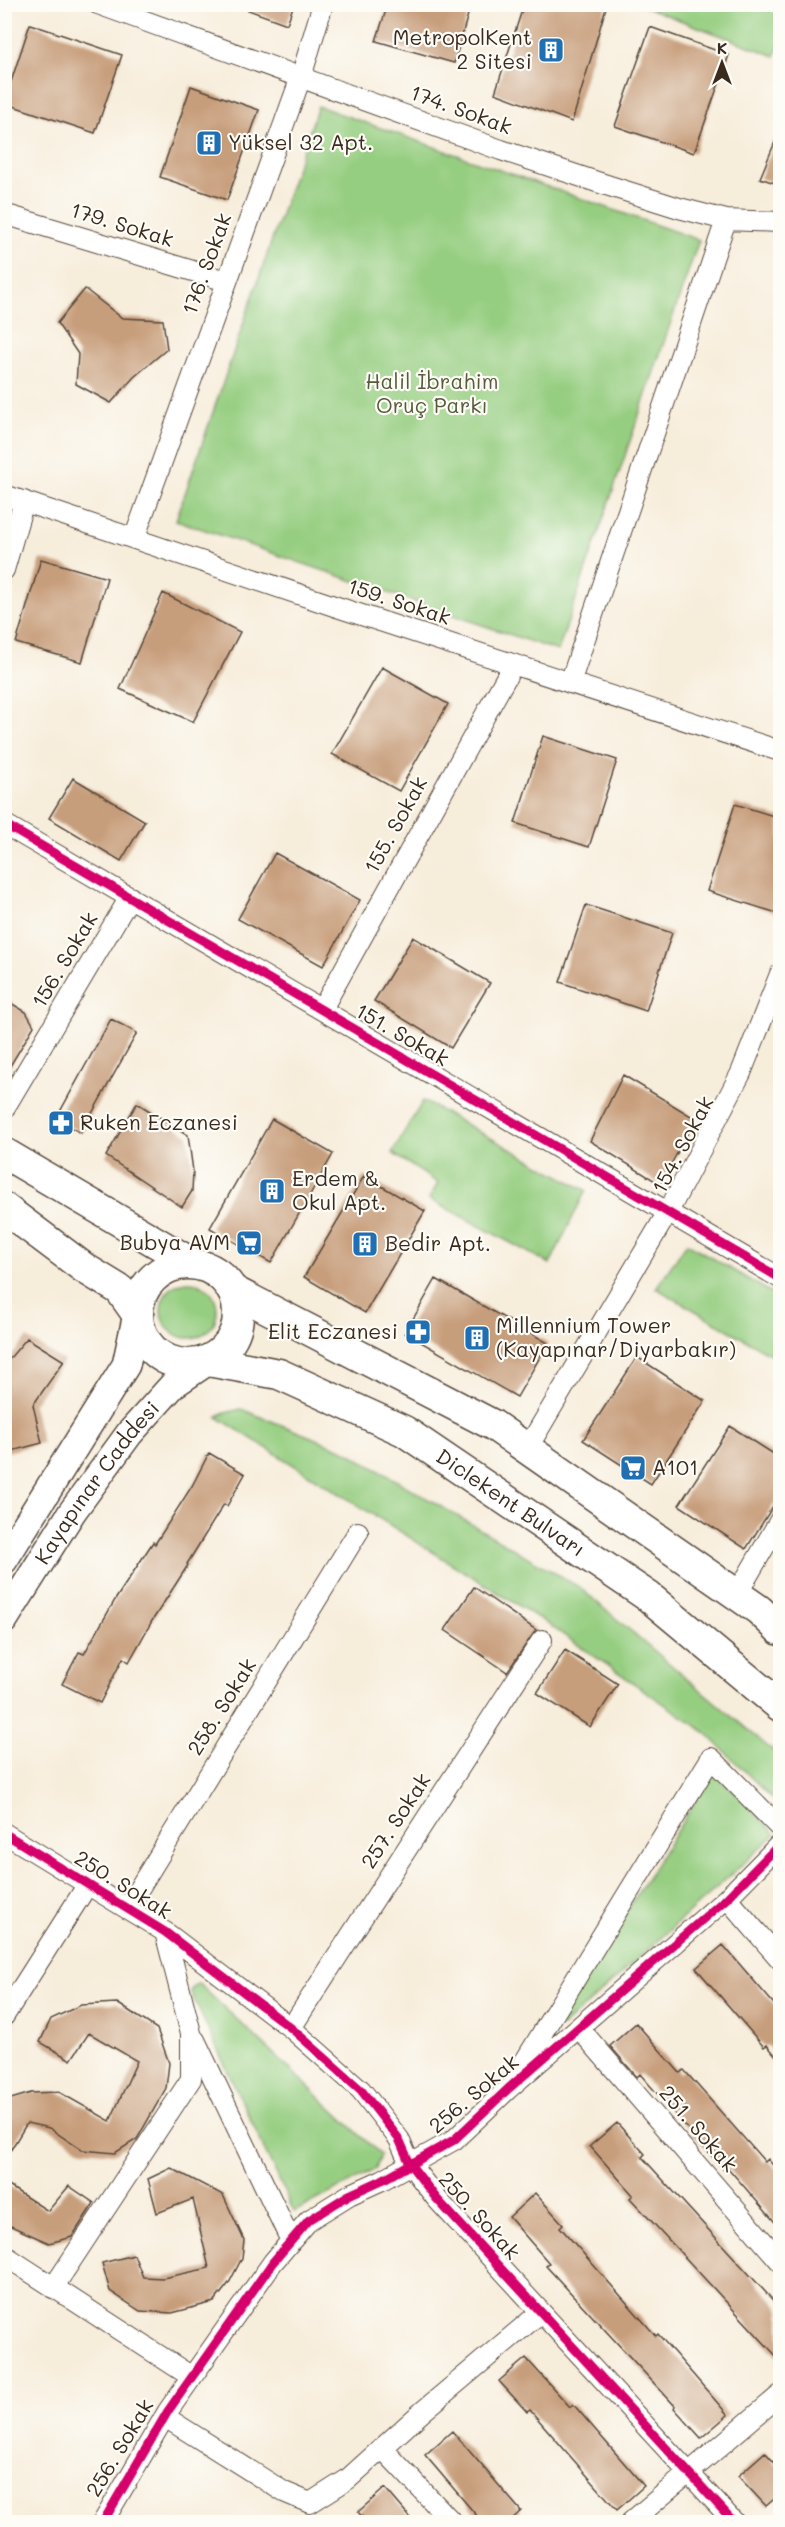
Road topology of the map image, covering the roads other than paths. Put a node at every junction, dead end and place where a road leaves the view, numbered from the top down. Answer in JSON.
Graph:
{"nodes":[{"id":1,"x":98,"y":4,"type":"edge"},
{"id":2,"x":323,"y":4,"type":"edge"},
{"id":3,"x":301,"y":77,"type":"junction"},
{"id":4,"x":4,"y":214,"type":"edge"},
{"id":5,"x":726,"y":220,"type":"junction"},
{"id":6,"x":780,"y":222,"type":"edge"},
{"id":7,"x":226,"y":281,"type":"junction"},
{"id":8,"x":4,"y":495,"type":"edge"},
{"id":9,"x":24,"y":501,"type":"junction"},
{"id":10,"x":134,"y":539,"type":"junction"},
{"id":11,"x":4,"y":570,"type":"edge"},
{"id":12,"x":513,"y":665,"type":"junction"},
{"id":13,"x":570,"y":683,"type":"junction"},
{"id":14,"x":780,"y":751,"type":"edge"},
{"id":15,"x":4,"y":824,"type":"edge"},
{"id":16,"x":130,"y":897,"type":"junction"},
{"id":17,"x":780,"y":974,"type":"edge"},
{"id":18,"x":322,"y":1009,"type":"junction"},
{"id":19,"x":4,"y":1109,"type":"edge"},
{"id":20,"x":4,"y":1153,"type":"edge"},
{"id":21,"x":4,"y":1208,"type":"edge"},
{"id":22,"x":668,"y":1212,"type":"junction"},
{"id":23,"x":193,"y":1264,"type":"junction"},
{"id":24,"x":780,"y":1278,"type":"edge"},
{"id":25,"x":232,"y":1290,"type":"junction"},
{"id":26,"x":137,"y":1314,"type":"junction"},
{"id":27,"x":208,"y":1360,"type":"junction"},
{"id":28,"x":527,"y":1449,"type":"junction"},
{"id":29,"x":780,"y":1520,"type":"edge"},
{"id":30,"x":358,"y":1532,"type":"dead end"},
{"id":31,"x":4,"y":1560,"type":"edge"},
{"id":32,"x":737,"y":1594,"type":"junction"},
{"id":33,"x":4,"y":1620,"type":"edge"},
{"id":34,"x":780,"y":1629,"type":"edge"},
{"id":35,"x":542,"y":1640,"type":"dead end"},
{"id":36,"x":780,"y":1706,"type":"edge"},
{"id":37,"x":780,"y":1828,"type":"edge"},
{"id":38,"x":4,"y":1833,"type":"edge"},
{"id":39,"x":780,"y":1844,"type":"edge"},
{"id":40,"x":88,"y":1884,"type":"junction"},
{"id":41,"x":727,"y":1898,"type":"junction"},
{"id":42,"x":127,"y":1908,"type":"junction"},
{"id":43,"x":165,"y":1932,"type":"junction"},
{"id":44,"x":780,"y":1959,"type":"edge"},
{"id":45,"x":4,"y":2016,"type":"edge"},
{"id":46,"x":291,"y":2028,"type":"junction"},
{"id":47,"x":579,"y":2028,"type":"junction"},
{"id":48,"x":192,"y":2032,"type":"junction"},
{"id":49,"x":508,"y":2089,"type":"junction"},
{"id":50,"x":410,"y":2164,"type":"junction"},
{"id":51,"x":291,"y":2241,"type":"junction"},
{"id":52,"x":4,"y":2255,"type":"edge"},
{"id":53,"x":780,"y":2261,"type":"edge"},
{"id":54,"x":53,"y":2288,"type":"junction"},
{"id":55,"x":542,"y":2312,"type":"junction"},
{"id":56,"x":192,"y":2377,"type":"junction"},
{"id":57,"x":780,"y":2395,"type":"edge"},
{"id":58,"x":165,"y":2417,"type":"junction"},
{"id":59,"x":382,"y":2448,"type":"junction"},
{"id":60,"x":689,"y":2472,"type":"junction"},
{"id":61,"x":103,"y":2523,"type":"edge"},
{"id":62,"x":452,"y":2523,"type":"edge"},
{"id":63,"x":631,"y":2523,"type":"edge"},
{"id":64,"x":734,"y":2523,"type":"edge"}],
"edges":[{"from":1,"to":3,"type":"street","name":"174. Sokak"},
{"from":2,"to":3,"type":"street","name":"176. Sokak"},
{"from":3,"to":5,"type":"street","name":"174. Sokak"},
{"from":3,"to":7,"type":"street","name":"176. Sokak"},
{"from":4,"to":7,"type":"street","name":"179. Sokak"},
{"from":5,"to":6,"type":"street","name":"174. Sokak"},
{"from":5,"to":13,"type":"street"},
{"from":7,"to":10,"type":"street","name":"176. Sokak"},
{"from":8,"to":9,"type":"street","name":"159. Sokak"},
{"from":9,"to":10,"type":"street","name":"159. Sokak"},
{"from":9,"to":11,"type":"street"},
{"from":10,"to":12,"type":"street","name":"159. Sokak"},
{"from":12,"to":13,"type":"street","name":"159. Sokak"},
{"from":12,"to":18,"type":"street","name":"155. Sokak"},
{"from":13,"to":14,"type":"street","name":"159. Sokak"},
{"from":15,"to":16,"type":"street","name":"151. Sokak"},
{"from":16,"to":18,"type":"street","name":"151. Sokak"},
{"from":16,"to":19,"type":"street","name":"156. Sokak"},
{"from":17,"to":22,"type":"street","name":"154. Sokak"},
{"from":18,"to":22,"type":"street","name":"151. Sokak"},
{"from":20,"to":23,"type":"main road"},
{"from":21,"to":26,"type":"main road"},
{"from":22,"to":24,"type":"street","name":"151. Sokak"},
{"from":22,"to":28,"type":"street","name":"154. Sokak"},
{"from":23,"to":25,"type":"main road"},
{"from":23,"to":26,"type":"main road"},
{"from":25,"to":27,"type":"main road"},
{"from":25,"to":28,"type":"main road"},
{"from":26,"to":27,"type":"main road"},
{"from":26,"to":31,"type":"main road","name":"Kayapınar Caddesi"},
{"from":27,"to":33,"type":"main road","name":"Kayapınar Caddesi"},
{"from":27,"to":36,"type":"main road","name":"Diclekent Bulvarı"},
{"from":28,"to":32,"type":"main road"},
{"from":29,"to":32,"type":"street"},
{"from":30,"to":42,"type":"street","name":"258. Sokak"},
{"from":32,"to":34,"type":"main road"},
{"from":35,"to":46,"type":"street","name":"257. Sokak"},
{"from":37,"to":49,"type":"street"},
{"from":38,"to":40,"type":"street","name":"250. Sokak"},
{"from":39,"to":41,"type":"street","name":"256. Sokak"},
{"from":40,"to":42,"type":"street","name":"250. Sokak"},
{"from":40,"to":45,"type":"street"},
{"from":41,"to":44,"type":"street"},
{"from":41,"to":47,"type":"street","name":"256. Sokak"},
{"from":42,"to":43,"type":"street","name":"250. Sokak"},
{"from":43,"to":46,"type":"street","name":"250. Sokak"},
{"from":43,"to":48,"type":"street"},
{"from":46,"to":50,"type":"street","name":"250. Sokak"},
{"from":47,"to":49,"type":"street","name":"256. Sokak"},
{"from":47,"to":53,"type":"street","name":"251. Sokak"},
{"from":48,"to":51,"type":"street"},
{"from":48,"to":54,"type":"street"},
{"from":49,"to":50,"type":"street","name":"256. Sokak"},
{"from":50,"to":51,"type":"street","name":"256. Sokak"},
{"from":50,"to":55,"type":"street","name":"250. Sokak"},
{"from":51,"to":56,"type":"street","name":"256. Sokak"},
{"from":52,"to":54,"type":"street"},
{"from":54,"to":56,"type":"street"},
{"from":55,"to":59,"type":"street"},
{"from":55,"to":60,"type":"street","name":"250. Sokak"},
{"from":56,"to":58,"type":"street","name":"256. Sokak"},
{"from":57,"to":60,"type":"street"},
{"from":58,"to":59,"type":"street"},
{"from":58,"to":61,"type":"street","name":"256. Sokak"},
{"from":59,"to":62,"type":"street"},
{"from":60,"to":63,"type":"street"},
{"from":60,"to":64,"type":"street","name":"250. Sokak"}]}
